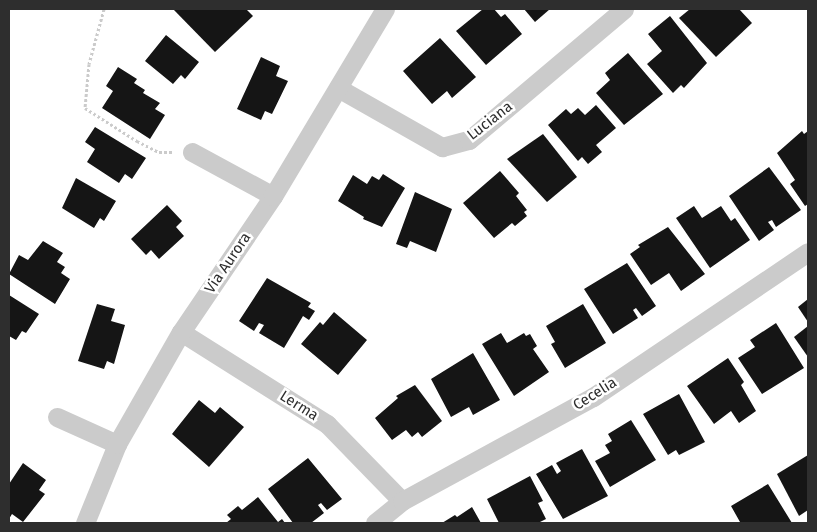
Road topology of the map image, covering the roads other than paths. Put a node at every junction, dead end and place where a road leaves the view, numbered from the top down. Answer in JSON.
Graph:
{"nodes":[{"id":1,"x":385,"y":9,"type":"edge"},
{"id":2,"x":624,"y":9,"type":"edge"},
{"id":3,"x":338,"y":88,"type":"junction"},
{"id":4,"x":192,"y":152,"type":"road end"},
{"id":5,"x":273,"y":196,"type":"junction"},
{"id":6,"x":808,"y":252,"type":"edge"},
{"id":7,"x":181,"y":332,"type":"junction"},
{"id":8,"x":57,"y":417,"type":"dead end"},
{"id":9,"x":117,"y":444,"type":"junction"},
{"id":10,"x":402,"y":501,"type":"junction"},
{"id":11,"x":85,"y":523,"type":"edge"},
{"id":12,"x":375,"y":523,"type":"edge"}],
"edges":[{"from":1,"to":3,"type":"street","name":"Via Aurora"},
{"from":2,"to":3,"type":"street","name":"Luciana"},
{"from":3,"to":5,"type":"street","name":"Via Aurora"},
{"from":4,"to":5,"type":"street"},
{"from":5,"to":7,"type":"street","name":"Via Aurora"},
{"from":6,"to":10,"type":"street","name":"Cecelia"},
{"from":7,"to":9,"type":"street","name":"Via Aurora"},
{"from":7,"to":10,"type":"street","name":"Lerma"},
{"from":8,"to":9,"type":"street"},
{"from":9,"to":11,"type":"street","name":"Via Aurora"},
{"from":10,"to":12,"type":"street","name":"Cecelia"}]}
